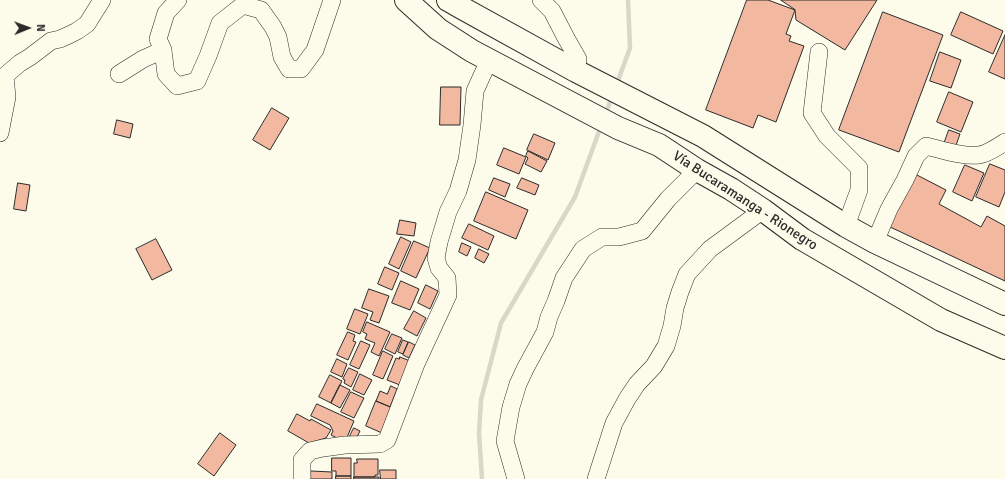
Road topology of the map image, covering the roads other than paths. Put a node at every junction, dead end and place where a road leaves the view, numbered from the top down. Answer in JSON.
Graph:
{"nodes":[{"id":1,"x":102,"y":0,"type":"edge"},
{"id":2,"x":178,"y":0,"type":"edge"},
{"id":3,"x":332,"y":0,"type":"edge"},
{"id":4,"x":406,"y":0,"type":"edge"},
{"id":5,"x":448,"y":0,"type":"edge"},
{"id":6,"x":542,"y":0,"type":"edge"},
{"id":7,"x":162,"y":50,"type":"junction"},
{"id":8,"x":819,"y":52,"type":"dead end"},
{"id":9,"x":489,"y":60,"type":"junction"},
{"id":10,"x":576,"y":71,"type":"junction"},
{"id":11,"x":119,"y":74,"type":"dead end"},
{"id":12,"x":3,"y":78,"type":"edge"},
{"id":13,"x":0,"y":132,"type":"edge"},
{"id":14,"x":1005,"y":142,"type":"edge"},
{"id":15,"x":697,"y":170,"type":"junction"},
{"id":16,"x":763,"y":210,"type":"junction"},
{"id":17,"x":846,"y":226,"type":"junction"},
{"id":18,"x":875,"y":242,"type":"junction"},
{"id":19,"x":1005,"y":304,"type":"edge"},
{"id":20,"x":1005,"y":348,"type":"edge"},
{"id":21,"x":302,"y":479,"type":"edge"},
{"id":22,"x":516,"y":479,"type":"edge"},
{"id":23,"x":596,"y":479,"type":"edge"}],
"edges":[{"from":1,"to":12,"type":"street"},
{"from":2,"to":7,"type":"street"},
{"from":3,"to":7,"type":"street"},
{"from":4,"to":9,"type":"highway","name":"Vía Bucaramanga - Rionegro"},
{"from":5,"to":10,"type":"highway"},
{"from":6,"to":10,"type":"street"},
{"from":7,"to":11,"type":"street"},
{"from":8,"to":17,"type":"street"},
{"from":9,"to":15,"type":"highway","name":"Vía Bucaramanga - Rionegro"},
{"from":9,"to":21,"type":"street"},
{"from":10,"to":17,"type":"highway"},
{"from":12,"to":13,"type":"street"},
{"from":14,"to":18,"type":"street"},
{"from":15,"to":16,"type":"highway","name":"Vía Bucaramanga - Rionegro"},
{"from":15,"to":22,"type":"street"},
{"from":16,"to":20,"type":"highway","name":"Vía Bucaramanga - Rionegro"},
{"from":16,"to":23,"type":"street"},
{"from":17,"to":18,"type":"highway"},
{"from":18,"to":19,"type":"highway"}]}
